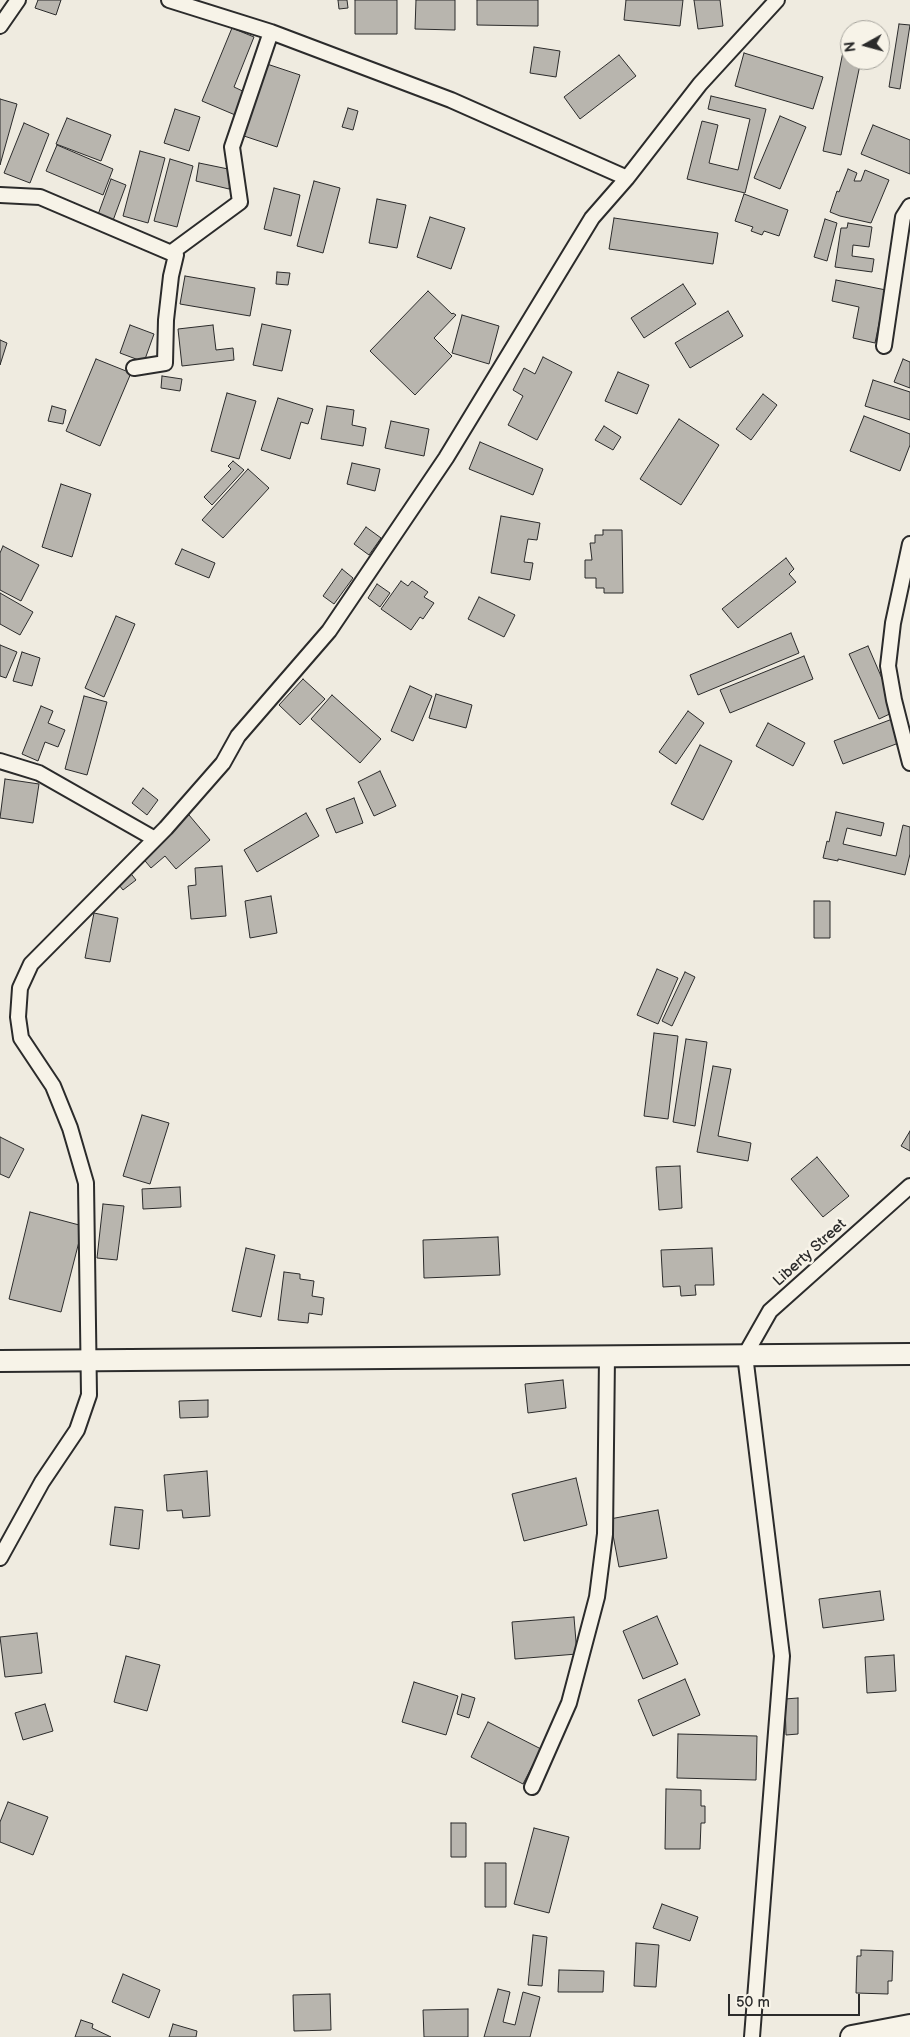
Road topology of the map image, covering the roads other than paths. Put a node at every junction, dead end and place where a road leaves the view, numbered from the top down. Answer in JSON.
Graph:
{"nodes":[{"id":1,"x":18,"y":0,"type":"edge"},
{"id":2,"x":168,"y":0,"type":"edge"},
{"id":3,"x":777,"y":0,"type":"edge"},
{"id":4,"x":0,"y":26,"type":"edge"},
{"id":5,"x":271,"y":32,"type":"junction"},
{"id":6,"x":627,"y":178,"type":"junction"},
{"id":7,"x":0,"y":195,"type":"edge"},
{"id":8,"x":910,"y":206,"type":"edge"},
{"id":9,"x":172,"y":252,"type":"junction"},
{"id":10,"x":884,"y":346,"type":"dead end"},
{"id":11,"x":134,"y":368,"type":"dead end"},
{"id":12,"x":910,"y":544,"type":"edge"},
{"id":13,"x":0,"y":761,"type":"edge"},
{"id":14,"x":910,"y":763,"type":"edge"},
{"id":15,"x":154,"y":839,"type":"junction"},
{"id":16,"x":910,"y":1186,"type":"edge"},
{"id":17,"x":910,"y":1354,"type":"edge"},
{"id":18,"x":745,"y":1355,"type":"junction"},
{"id":19,"x":607,"y":1356,"type":"junction"},
{"id":20,"x":89,"y":1360,"type":"junction"},
{"id":21,"x":0,"y":1361,"type":"edge"},
{"id":22,"x":0,"y":1558,"type":"edge"},
{"id":23,"x":532,"y":1787,"type":"dead end"},
{"id":24,"x":906,"y":2030,"type":"edge"},
{"id":25,"x":752,"y":2037,"type":"edge"},
{"id":26,"x":852,"y":2037,"type":"edge"}],
"edges":[{"from":1,"to":4,"type":"street"},
{"from":2,"to":5,"type":"street"},
{"from":3,"to":6,"type":"street"},
{"from":5,"to":6,"type":"street"},
{"from":5,"to":9,"type":"street"},
{"from":6,"to":15,"type":"street"},
{"from":7,"to":9,"type":"street"},
{"from":8,"to":10,"type":"street"},
{"from":9,"to":11,"type":"street"},
{"from":12,"to":14,"type":"street"},
{"from":13,"to":15,"type":"street"},
{"from":15,"to":20,"type":"street"},
{"from":16,"to":18,"type":"street","name":"Liberty Street"},
{"from":17,"to":18,"type":"main road"},
{"from":18,"to":19,"type":"main road"},
{"from":18,"to":25,"type":"street"},
{"from":19,"to":20,"type":"main road"},
{"from":19,"to":23,"type":"street"},
{"from":20,"to":21,"type":"main road"},
{"from":20,"to":22,"type":"street"},
{"from":24,"to":26,"type":"main road"}]}
